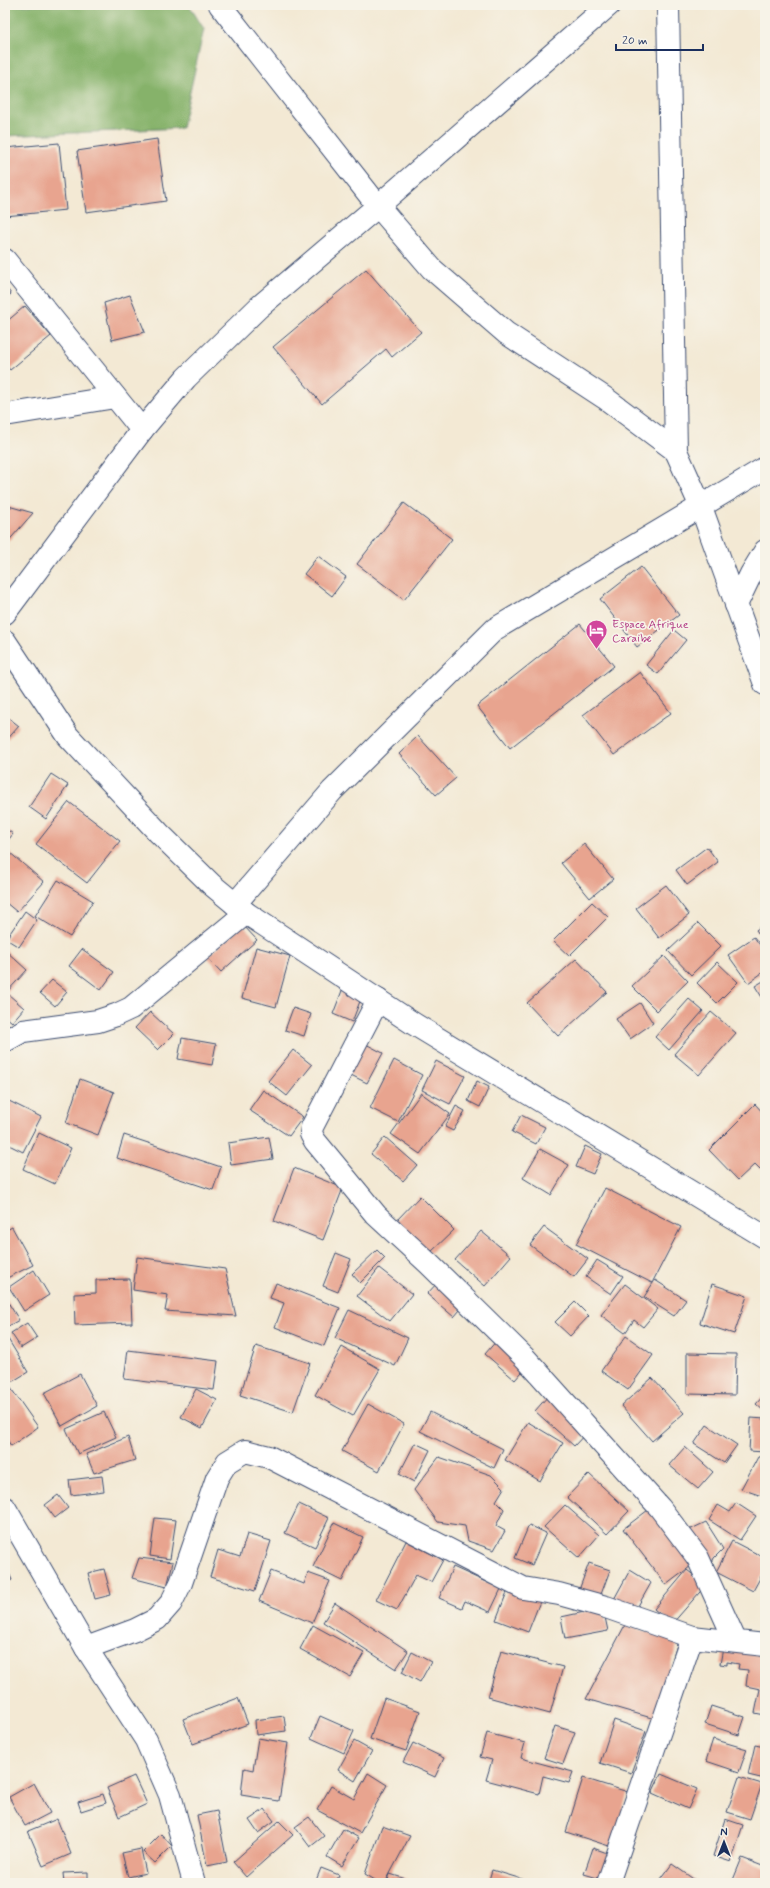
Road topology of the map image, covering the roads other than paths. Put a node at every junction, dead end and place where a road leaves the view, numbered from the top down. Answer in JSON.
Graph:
{"nodes":[{"id":1,"x":220,"y":5,"type":"edge"},
{"id":2,"x":609,"y":5,"type":"edge"},
{"id":3,"x":668,"y":5,"type":"edge"},
{"id":4,"x":378,"y":206,"type":"junction"},
{"id":5,"x":5,"y":260,"type":"edge"},
{"id":6,"x":115,"y":397,"type":"junction"},
{"id":7,"x":5,"y":414,"type":"edge"},
{"id":8,"x":142,"y":430,"type":"junction"},
{"id":9,"x":676,"y":450,"type":"junction"},
{"id":10,"x":765,"y":468,"type":"edge"},
{"id":11,"x":701,"y":507,"type":"junction"},
{"id":12,"x":765,"y":551,"type":"edge"},
{"id":13,"x":736,"y":605,"type":"junction"},
{"id":14,"x":5,"y":613,"type":"edge"},
{"id":15,"x":5,"y":641,"type":"edge"},
{"id":16,"x":765,"y":684,"type":"edge"},
{"id":17,"x":241,"y":908,"type":"junction"},
{"id":18,"x":378,"y":1000,"type":"junction"},
{"id":19,"x":5,"y":1041,"type":"edge"},
{"id":20,"x":765,"y":1237,"type":"edge"},
{"id":21,"x":5,"y":1508,"type":"edge"},
{"id":22,"x":692,"y":1637,"type":"junction"},
{"id":23,"x":735,"y":1640,"type":"junction"},
{"id":24,"x":765,"y":1645,"type":"edge"},
{"id":25,"x":86,"y":1648,"type":"junction"},
{"id":26,"x":194,"y":1883,"type":"edge"},
{"id":27,"x":608,"y":1883,"type":"edge"}],
"edges":[{"from":1,"to":4,"type":"street"},
{"from":2,"to":4,"type":"street"},
{"from":3,"to":9,"type":"street"},
{"from":4,"to":8,"type":"street"},
{"from":4,"to":9,"type":"street"},
{"from":5,"to":6,"type":"street"},
{"from":6,"to":7,"type":"street"},
{"from":6,"to":8,"type":"street"},
{"from":8,"to":14,"type":"street"},
{"from":9,"to":11,"type":"street"},
{"from":10,"to":11,"type":"street"},
{"from":11,"to":13,"type":"street"},
{"from":11,"to":17,"type":"street"},
{"from":12,"to":13,"type":"street"},
{"from":13,"to":16,"type":"street"},
{"from":15,"to":17,"type":"street"},
{"from":17,"to":18,"type":"street"},
{"from":17,"to":19,"type":"street"},
{"from":18,"to":20,"type":"street"},
{"from":18,"to":23,"type":"street"},
{"from":21,"to":25,"type":"street"},
{"from":22,"to":23,"type":"street"},
{"from":22,"to":25,"type":"street"},
{"from":22,"to":27,"type":"street"},
{"from":23,"to":24,"type":"street"},
{"from":25,"to":26,"type":"street"}]}
